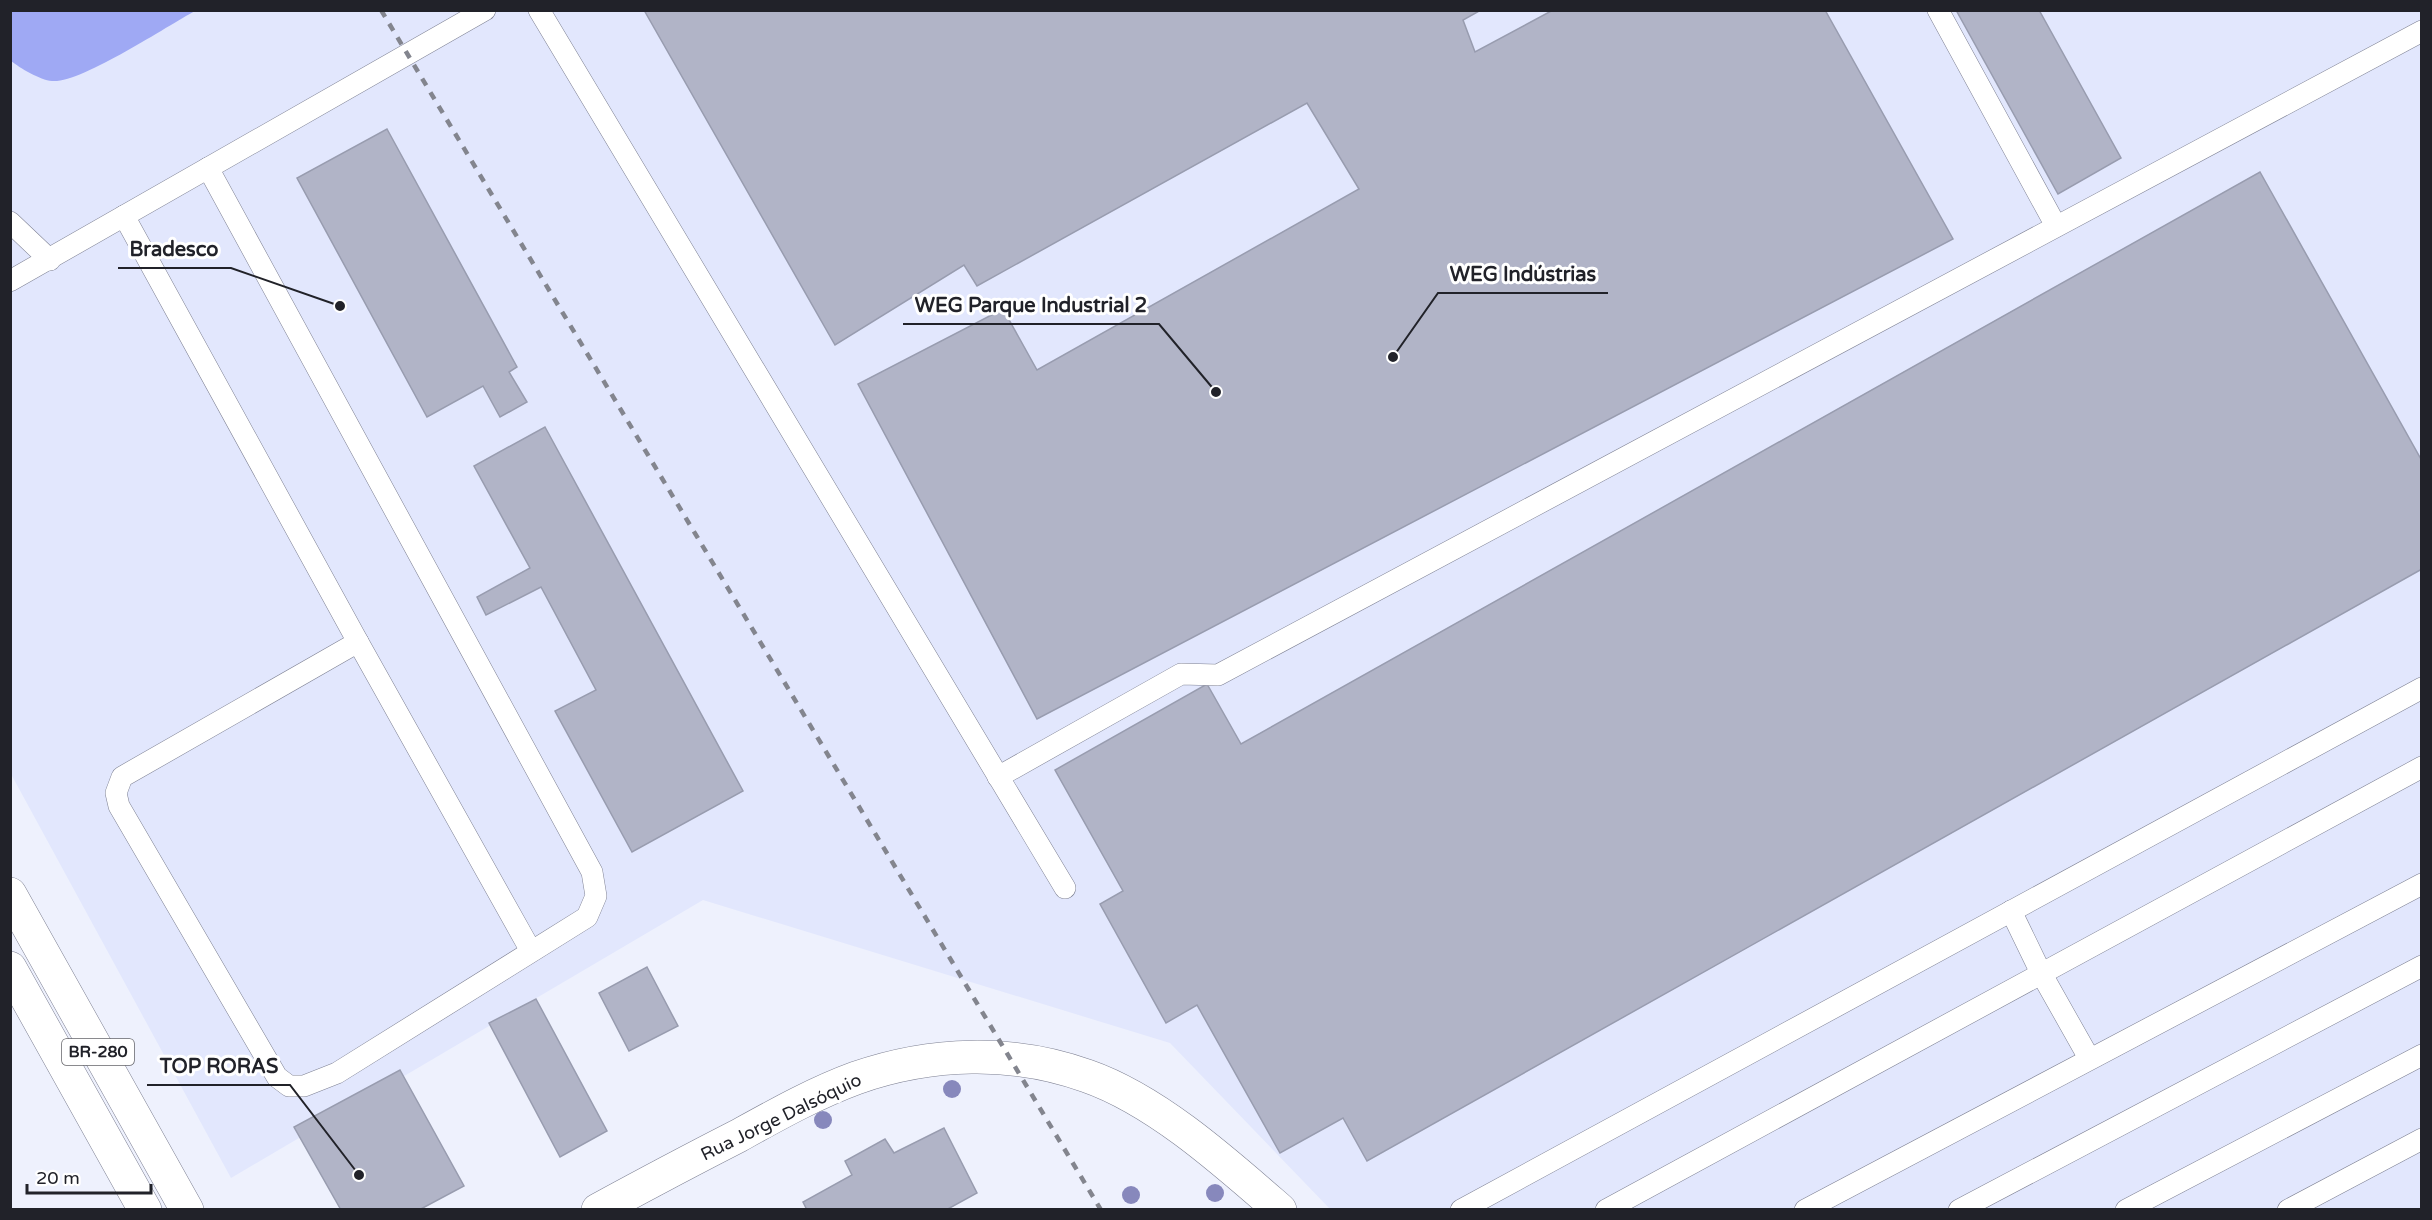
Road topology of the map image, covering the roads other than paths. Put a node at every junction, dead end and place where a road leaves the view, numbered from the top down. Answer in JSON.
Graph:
{"nodes":[{"id":1,"x":485,"y":10,"type":"edge"},
{"id":2,"x":539,"y":10,"type":"edge"},
{"id":3,"x":1938,"y":10,"type":"edge"},
{"id":4,"x":2421,"y":31,"type":"edge"},
{"id":5,"x":208,"y":168,"type":"junction"},
{"id":6,"x":124,"y":216,"type":"junction"},
{"id":7,"x":10,"y":222,"type":"edge"},
{"id":8,"x":2056,"y":226,"type":"junction"},
{"id":9,"x":50,"y":260,"type":"junction"},
{"id":10,"x":10,"y":281,"type":"edge"},
{"id":11,"x":357,"y":642,"type":"junction"},
{"id":12,"x":2421,"y":688,"type":"edge"},
{"id":13,"x":2421,"y":767,"type":"edge"},
{"id":14,"x":998,"y":777,"type":"junction"},
{"id":15,"x":1065,"y":888,"type":"dead end"},
{"id":16,"x":2420,"y":888,"type":"edge"},
{"id":17,"x":10,"y":894,"type":"edge"},
{"id":18,"x":2011,"y":911,"type":"junction"},
{"id":19,"x":531,"y":951,"type":"junction"},
{"id":20,"x":2421,"y":966,"type":"edge"},
{"id":21,"x":10,"y":968,"type":"edge"},
{"id":22,"x":2041,"y":973,"type":"junction"},
{"id":23,"x":2421,"y":1055,"type":"edge"},
{"id":24,"x":2089,"y":1058,"type":"junction"},
{"id":25,"x":2421,"y":1139,"type":"edge"},
{"id":26,"x":145,"y":1209,"type":"edge"},
{"id":27,"x":187,"y":1209,"type":"edge"},
{"id":28,"x":598,"y":1209,"type":"edge"},
{"id":29,"x":1280,"y":1209,"type":"edge"},
{"id":30,"x":1461,"y":1209,"type":"edge"},
{"id":31,"x":1606,"y":1209,"type":"edge"},
{"id":32,"x":1805,"y":1209,"type":"edge"},
{"id":33,"x":1959,"y":1209,"type":"edge"},
{"id":34,"x":2126,"y":1209,"type":"edge"},
{"id":35,"x":2288,"y":1209,"type":"edge"}],
"edges":[{"from":1,"to":5,"type":"lane"},
{"from":2,"to":14,"type":"lane"},
{"from":3,"to":8,"type":"lane"},
{"from":4,"to":8,"type":"lane"},
{"from":5,"to":6,"type":"lane"},
{"from":5,"to":19,"type":"lane"},
{"from":6,"to":9,"type":"lane"},
{"from":6,"to":11,"type":"lane"},
{"from":7,"to":9,"type":"lane"},
{"from":8,"to":14,"type":"lane"},
{"from":9,"to":10,"type":"lane"},
{"from":11,"to":19,"type":"lane"},
{"from":11,"to":19,"type":"lane"},
{"from":12,"to":18,"type":"lane"},
{"from":13,"to":22,"type":"lane"},
{"from":14,"to":15,"type":"lane"},
{"from":16,"to":24,"type":"lane"},
{"from":17,"to":27,"type":"highway","number":"BR-280"},
{"from":18,"to":22,"type":"lane"},
{"from":18,"to":30,"type":"lane"},
{"from":20,"to":33,"type":"lane"},
{"from":21,"to":26,"type":"highway","number":"BR-280"},
{"from":22,"to":24,"type":"lane"},
{"from":22,"to":31,"type":"lane"},
{"from":23,"to":34,"type":"lane"},
{"from":24,"to":32,"type":"lane"},
{"from":25,"to":35,"type":"lane"},
{"from":28,"to":29,"type":"highway","name":"Rua Jorge Dalsóquio"}]}
